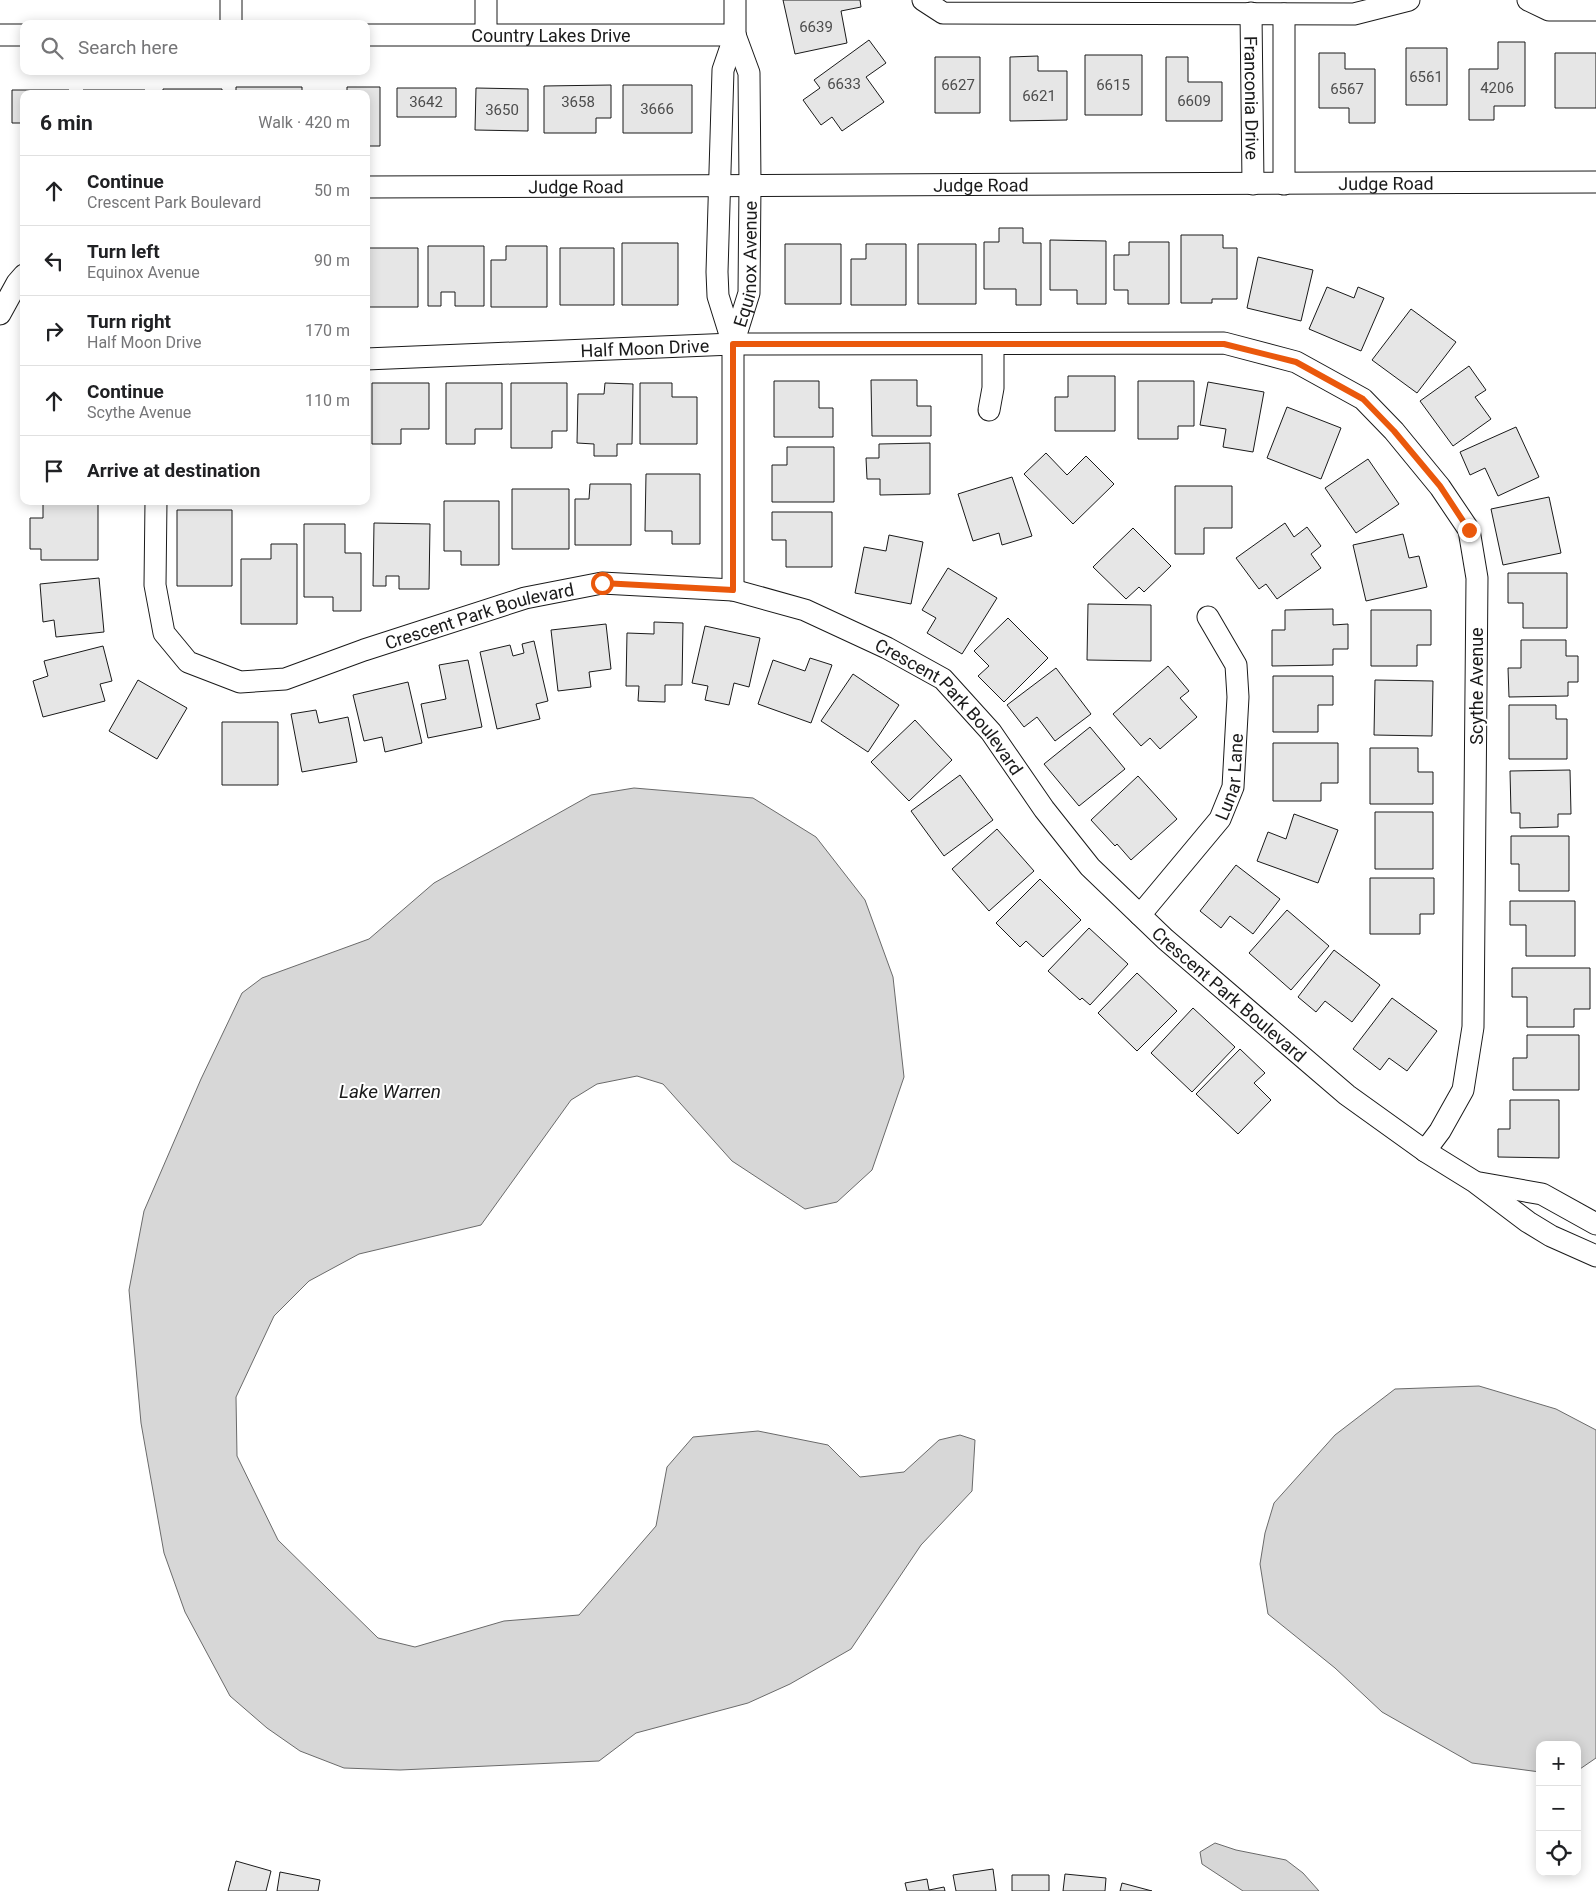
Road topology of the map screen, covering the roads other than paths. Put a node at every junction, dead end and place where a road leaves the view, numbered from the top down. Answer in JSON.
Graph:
{"nodes":[{"id":1,"x":231,"y":0,"type":"edge"},
{"id":2,"x":486,"y":0,"type":"edge"},
{"id":3,"x":735,"y":0,"type":"edge"},
{"id":4,"x":922,"y":0,"type":"edge"},
{"id":5,"x":1409,"y":0,"type":"edge"},
{"id":6,"x":1528,"y":0,"type":"edge"},
{"id":7,"x":1596,"y":10,"type":"edge"},
{"id":8,"x":1251,"y":13,"type":"junction"},
{"id":9,"x":1284,"y":14,"type":"junction"},
{"id":10,"x":231,"y":20,"type":"edge"},
{"id":11,"x":486,"y":34,"type":"junction"},
{"id":12,"x":0,"y":35,"type":"edge"},
{"id":13,"x":20,"y":35,"type":"edge"},
{"id":14,"x":370,"y":35,"type":"edge"},
{"id":15,"x":735,"y":35,"type":"junction"},
{"id":16,"x":1252,"y":85,"type":"junction"},
{"id":17,"x":1284,"y":85,"type":"junction"},
{"id":18,"x":1596,"y":182,"type":"edge"},
{"id":19,"x":720,"y":184,"type":"junction"},
{"id":20,"x":750,"y":184,"type":"junction"},
{"id":21,"x":1253,"y":184,"type":"junction"},
{"id":22,"x":1284,"y":184,"type":"junction"},
{"id":23,"x":370,"y":187,"type":"edge"},
{"id":24,"x":717,"y":272,"type":"junction"},
{"id":25,"x":749,"y":272,"type":"junction"},
{"id":26,"x":20,"y":280,"type":"edge"},
{"id":27,"x":0,"y":314,"type":"edge"},
{"id":28,"x":733,"y":344,"type":"junction"},
{"id":29,"x":993,"y":344,"type":"junction"},
{"id":30,"x":1224,"y":344,"type":"joint"},
{"id":31,"x":370,"y":360,"type":"edge"},
{"id":32,"x":989,"y":410,"type":"dead end"},
{"id":33,"x":156,"y":505,"type":"edge"},
{"id":34,"x":733,"y":590,"type":"junction"},
{"id":35,"x":1208,"y":616,"type":"dead end"},
{"id":36,"x":1140,"y":915,"type":"junction"},
{"id":37,"x":1425,"y":1151,"type":"junction"},
{"id":38,"x":1475,"y":1182,"type":"junction"},
{"id":39,"x":1566,"y":1207,"type":"junction"},
{"id":40,"x":1596,"y":1224,"type":"edge"},
{"id":41,"x":1551,"y":1236,"type":"junction"},
{"id":42,"x":1596,"y":1256,"type":"edge"}],
"edges":[{"from":1,"to":10,"type":"street"},
{"from":2,"to":11,"type":"street"},
{"from":3,"to":15,"type":"street"},
{"from":4,"to":8,"type":"street","name":"Franconia Drive"},
{"from":5,"to":9,"type":"street","name":"Franconia Drive"},
{"from":6,"to":7,"type":"street"},
{"from":8,"to":9,"type":"street","name":"Franconia Drive"},
{"from":8,"to":16,"type":"street","name":"Franconia Drive"},
{"from":9,"to":17,"type":"street","name":"Franconia Drive"},
{"from":11,"to":14,"type":"street","name":"Country Lakes Drive"},
{"from":11,"to":15,"type":"street","name":"Country Lakes Drive"},
{"from":12,"to":13,"type":"street"},
{"from":15,"to":19,"type":"street","name":"Equinox Avenue"},
{"from":15,"to":20,"type":"street","name":"Equinox Avenue"},
{"from":16,"to":17,"type":"street"},
{"from":16,"to":21,"type":"street","name":"Franconia Drive"},
{"from":17,"to":22,"type":"street","name":"Franconia Drive"},
{"from":18,"to":22,"type":"street","name":"Judge Road"},
{"from":19,"to":20,"type":"street","name":"Judge Road"},
{"from":19,"to":23,"type":"street","name":"Judge Road"},
{"from":19,"to":24,"type":"street","name":"Equinox Avenue"},
{"from":20,"to":21,"type":"street","name":"Judge Road"},
{"from":20,"to":25,"type":"street","name":"Equinox Avenue"},
{"from":21,"to":22,"type":"street","name":"Judge Road"},
{"from":24,"to":25,"type":"street"},
{"from":24,"to":28,"type":"street","name":"Equinox Avenue"},
{"from":25,"to":28,"type":"street","name":"Equinox Avenue"},
{"from":26,"to":27,"type":"street"},
{"from":28,"to":29,"type":"street","name":"Half Moon Drive"},
{"from":28,"to":31,"type":"street","name":"Half Moon Drive"},
{"from":28,"to":34,"type":"street","name":"Equinox Avenue"},
{"from":29,"to":30,"type":"street","name":"Half Moon Drive"},
{"from":29,"to":32,"type":"street"},
{"from":30,"to":37,"type":"street","name":"Scythe Avenue"},
{"from":33,"to":34,"type":"street","name":"Crescent Park Boulevard"},
{"from":34,"to":36,"type":"street","name":"Crescent Park Boulevard"},
{"from":35,"to":36,"type":"street","name":"Lunar Lane"},
{"from":36,"to":37,"type":"street","name":"Crescent Park Boulevard"},
{"from":37,"to":38,"type":"street","name":"Crescent Park Boulevard"},
{"from":38,"to":39,"type":"street","name":"Crescent Park Boulevard"},
{"from":38,"to":41,"type":"street","name":"Crescent Park Boulevard"},
{"from":39,"to":40,"type":"street","name":"Crescent Park Boulevard"},
{"from":39,"to":41,"type":"street"},
{"from":41,"to":42,"type":"street","name":"Crescent Park Boulevard"}]}
